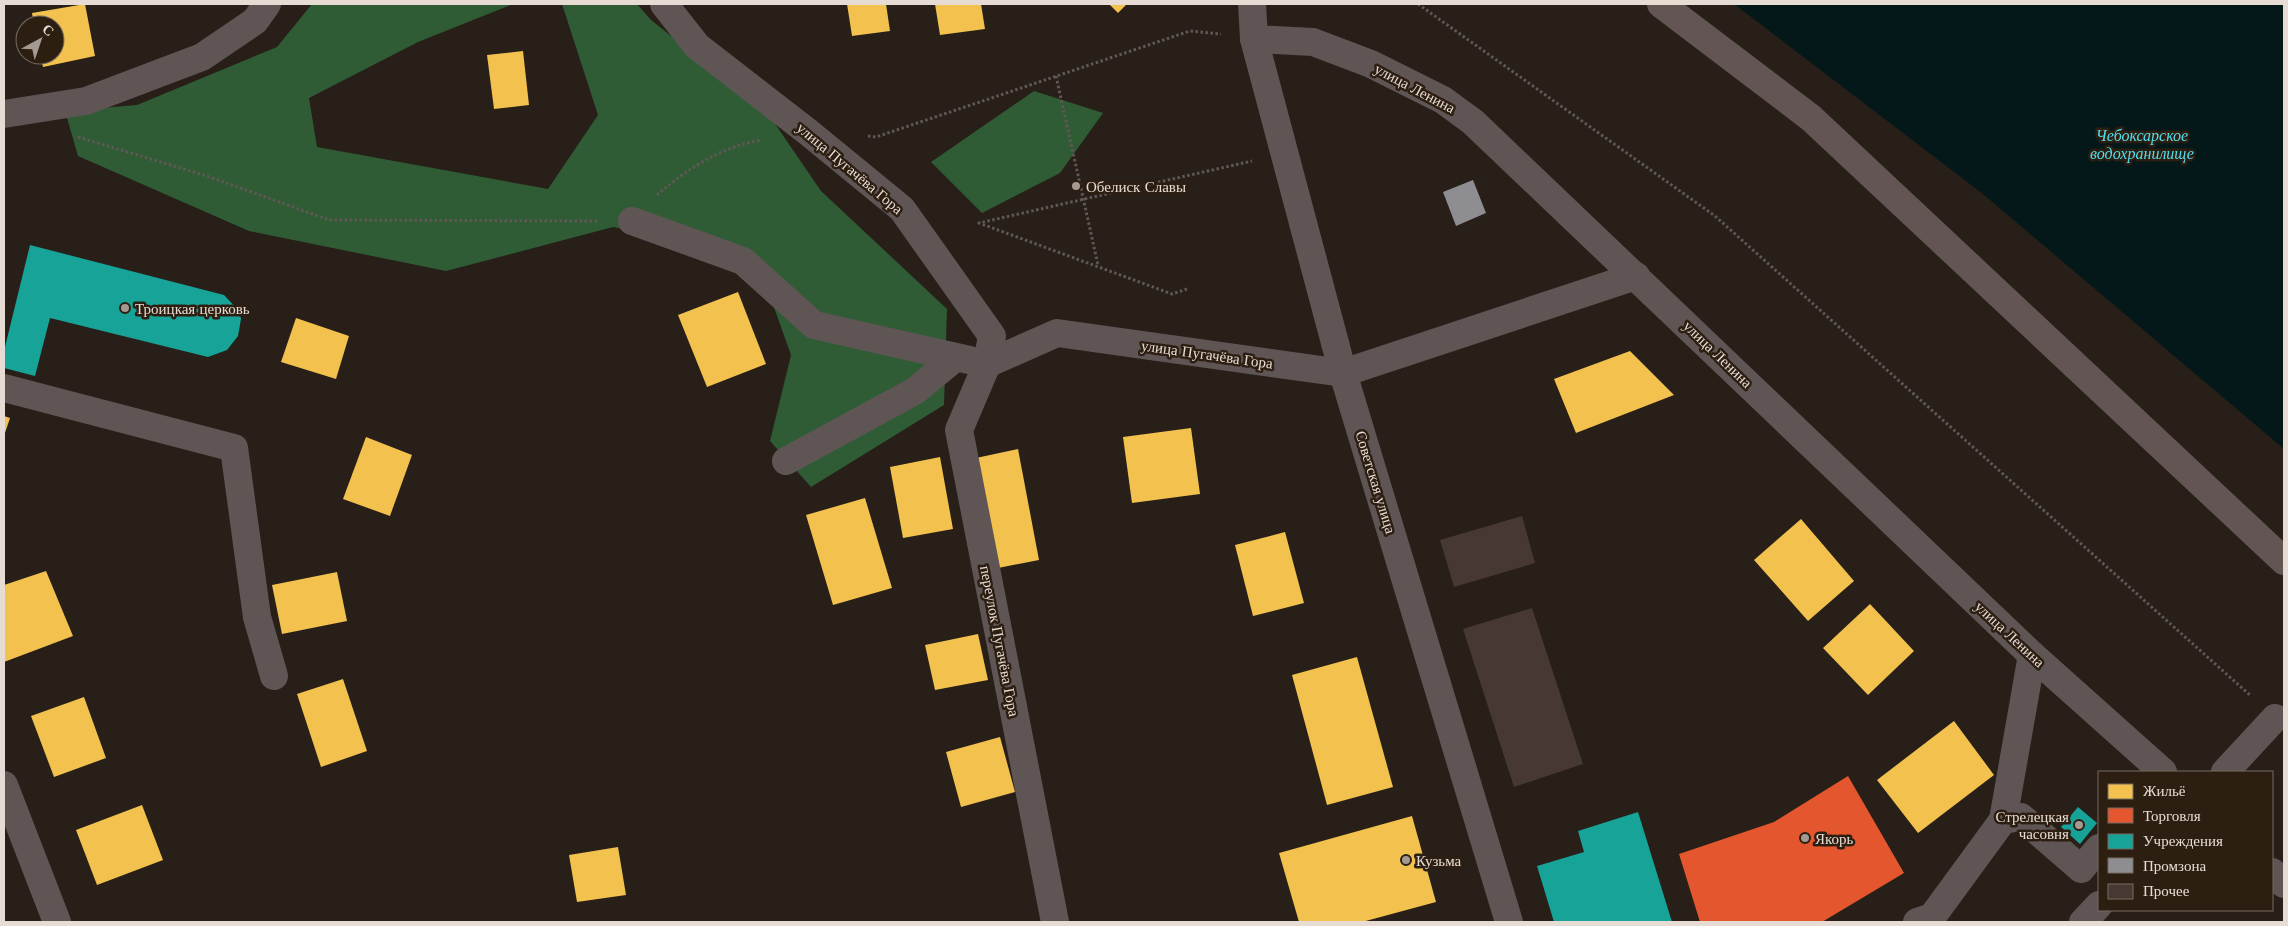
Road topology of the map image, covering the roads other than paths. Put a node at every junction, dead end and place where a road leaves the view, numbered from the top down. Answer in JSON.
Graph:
{"nodes":[{"id":1,"x":267,"y":4,"type":"edge"},
{"id":2,"x":664,"y":4,"type":"edge"},
{"id":3,"x":1252,"y":4,"type":"edge"},
{"id":4,"x":1661,"y":4,"type":"edge"},
{"id":5,"x":1254,"y":38,"type":"junction"},
{"id":6,"x":4,"y":114,"type":"edge"},
{"id":7,"x":632,"y":221,"type":"road end"},
{"id":8,"x":1636,"y":276,"type":"junction"},
{"id":9,"x":956,"y":358,"type":"junction"},
{"id":10,"x":987,"y":364,"type":"junction"},
{"id":11,"x":1343,"y":372,"type":"junction"},
{"id":12,"x":4,"y":388,"type":"edge"},
{"id":13,"x":786,"y":460,"type":"dead end"},
{"id":14,"x":2284,"y":561,"type":"edge"},
{"id":15,"x":2032,"y":655,"type":"junction"},
{"id":16,"x":274,"y":676,"type":"dead end"},
{"id":17,"x":2275,"y":718,"type":"road end"},
{"id":18,"x":2162,"y":771,"type":"edge"},
{"id":19,"x":2226,"y":771,"type":"edge"},
{"id":20,"x":4,"y":785,"type":"edge"},
{"id":21,"x":2003,"y":820,"type":"junction"},
{"id":22,"x":2098,"y":849,"type":"edge"},
{"id":23,"x":2273,"y":873,"type":"edge"},
{"id":24,"x":2284,"y":884,"type":"edge"},
{"id":25,"x":2098,"y":906,"type":"edge"},
{"id":26,"x":58,"y":922,"type":"edge"},
{"id":27,"x":1055,"y":922,"type":"edge"},
{"id":28,"x":1509,"y":922,"type":"edge"},
{"id":29,"x":1916,"y":922,"type":"edge"},
{"id":30,"x":2083,"y":922,"type":"edge"}],
"edges":[{"from":1,"to":6,"type":"street"},
{"from":2,"to":10,"type":"street","name":"улица Пугачёва Гора"},
{"from":3,"to":5,"type":"street"},
{"from":4,"to":14,"type":"main road"},
{"from":5,"to":8,"type":"street","name":"улица Ленина"},
{"from":5,"to":11,"type":"street","name":"Советская улица"},
{"from":7,"to":9,"type":"street"},
{"from":8,"to":11,"type":"street"},
{"from":8,"to":15,"type":"street","name":"улица Ленина"},
{"from":9,"to":10,"type":"street"},
{"from":9,"to":13,"type":"street"},
{"from":10,"to":11,"type":"street","name":"улица Пугачёва Гора"},
{"from":10,"to":27,"type":"street","name":"переулок Пугачёва Гора"},
{"from":11,"to":28,"type":"street","name":"Советская улица"},
{"from":12,"to":16,"type":"street"},
{"from":15,"to":18,"type":"street","name":"улица Ленина"},
{"from":15,"to":21,"type":"street"},
{"from":17,"to":19,"type":"street"},
{"from":20,"to":26,"type":"street"},
{"from":21,"to":22,"type":"street"},
{"from":21,"to":29,"type":"street"},
{"from":23,"to":24,"type":"street"},
{"from":25,"to":30,"type":"street"}]}
